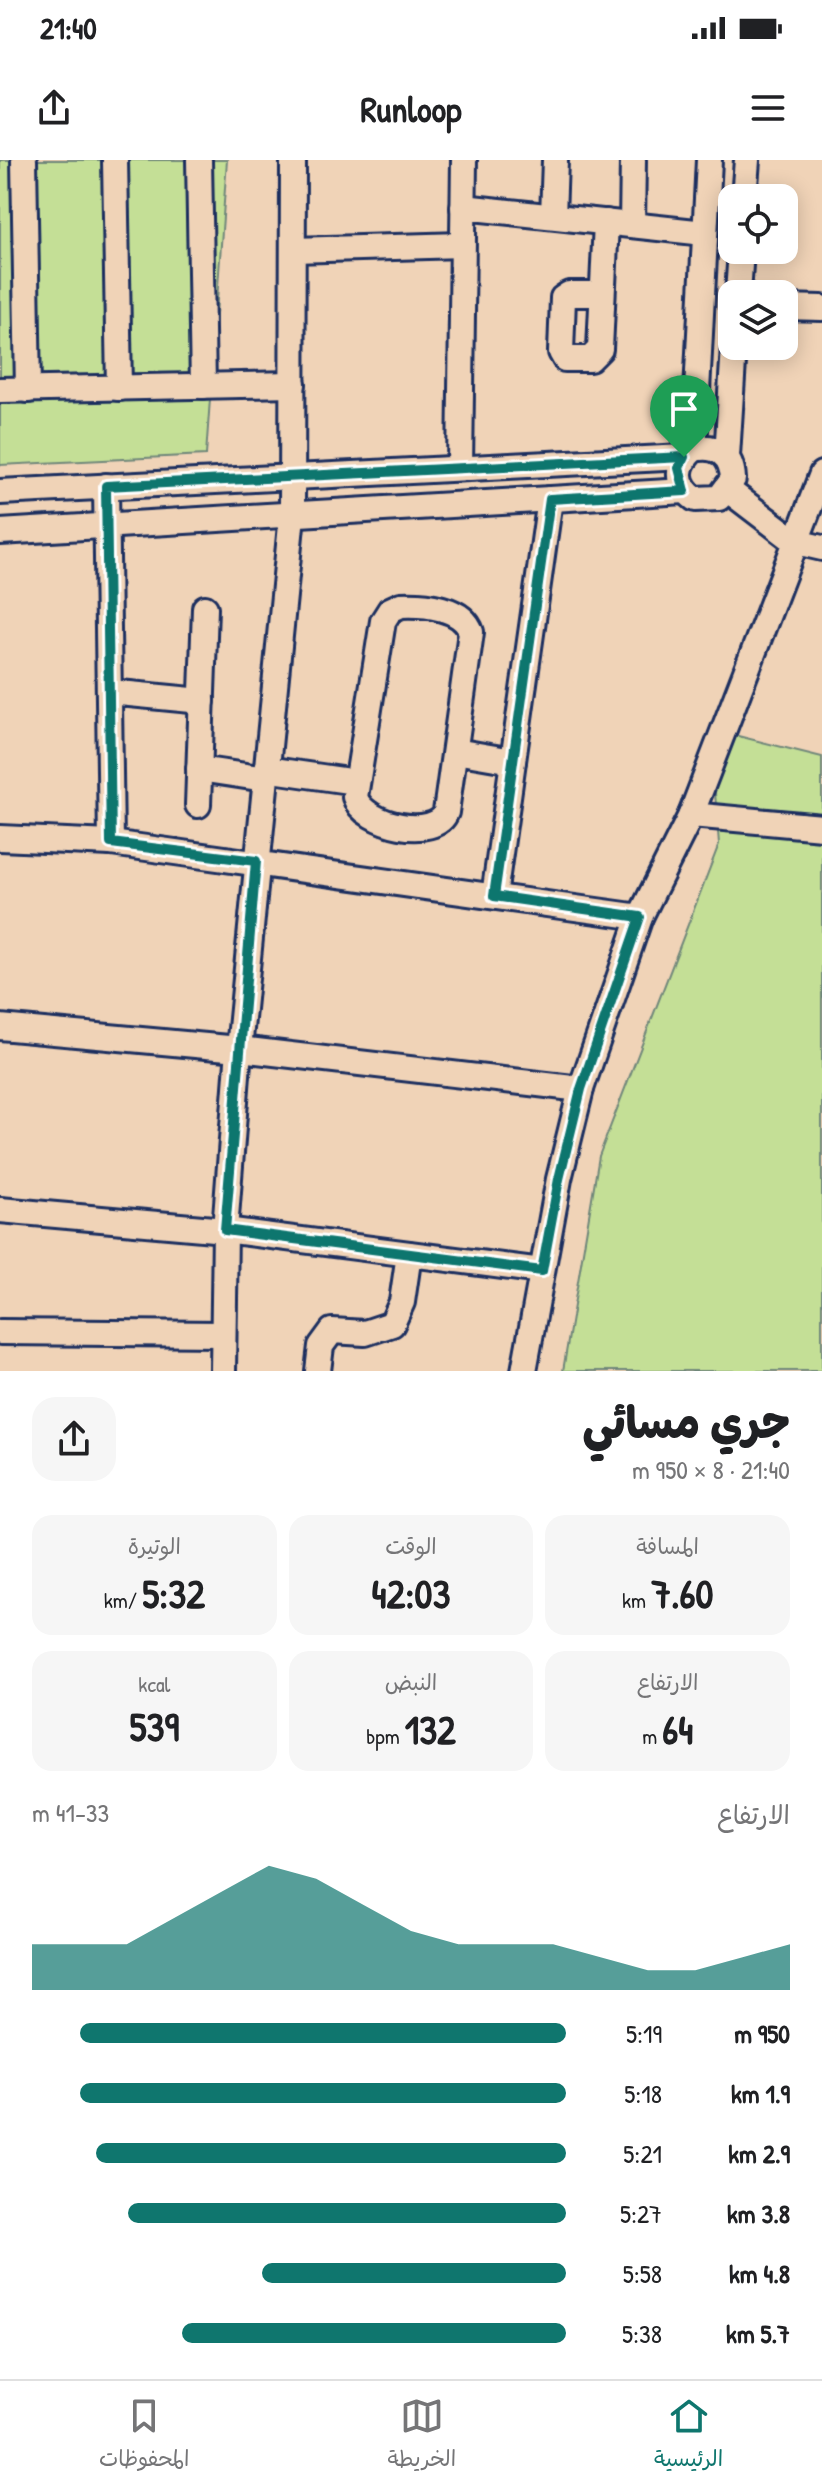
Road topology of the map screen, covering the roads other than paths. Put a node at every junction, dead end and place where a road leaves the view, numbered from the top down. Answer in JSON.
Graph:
{"nodes":[{"id":1,"x":24,"y":160,"type":"edge"},
{"id":2,"x":115,"y":160,"type":"edge"},
{"id":3,"x":199,"y":160,"type":"edge"},
{"id":4,"x":293,"y":160,"type":"edge"},
{"id":5,"x":464,"y":160,"type":"edge"},
{"id":6,"x":555,"y":160,"type":"edge"},
{"id":7,"x":633,"y":160,"type":"edge"},
{"id":8,"x":709,"y":160,"type":"edge"},
{"id":9,"x":747,"y":160,"type":"edge"},
{"id":10,"x":745,"y":184,"type":"edge"},
{"id":11,"x":463,"y":207,"type":"junction"},
{"id":12,"x":553,"y":216,"type":"junction"},
{"id":13,"x":606,"y":222,"type":"junction"},
{"id":14,"x":632,"y":225,"type":"junction"},
{"id":15,"x":705,"y":233,"type":"junction"},
{"id":16,"x":462,"y":245,"type":"junction"},
{"id":17,"x":293,"y":250,"type":"junction"},
{"id":18,"x":602,"y":294,"type":"dead end"},
{"id":19,"x":798,"y":307,"type":"edge"},
{"id":20,"x":822,"y":308,"type":"edge"},
{"id":21,"x":733,"y":360,"type":"edge"},
{"id":22,"x":293,"y":384,"type":"junction"},
{"id":23,"x":203,"y":386,"type":"junction"},
{"id":24,"x":119,"y":388,"type":"junction"},
{"id":25,"x":0,"y":390,"type":"edge"},
{"id":26,"x":28,"y":390,"type":"junction"},
{"id":27,"x":689,"y":453,"type":"junction"},
{"id":28,"x":727,"y":456,"type":"junction"},
{"id":29,"x":460,"y":468,"type":"junction"},
{"id":30,"x":822,"y":474,"type":"edge"},
{"id":31,"x":294,"y":477,"type":"junction"},
{"id":32,"x":106,"y":486,"type":"junction"},
{"id":33,"x":728,"y":490,"type":"junction"},
{"id":34,"x":685,"y":491,"type":"junction"},
{"id":35,"x":0,"y":492,"type":"edge"},
{"id":36,"x":550,"y":499,"type":"junction"},
{"id":37,"x":292,"y":515,"type":"junction"},
{"id":38,"x":106,"y":526,"type":"junction"},
{"id":39,"x":0,"y":532,"type":"edge"},
{"id":40,"x":796,"y":542,"type":"junction"},
{"id":41,"x":822,"y":548,"type":"edge"},
{"id":42,"x":205,"y":608,"type":"dead end"},
{"id":43,"x":109,"y":692,"type":"junction"},
{"id":44,"x":202,"y":701,"type":"junction"},
{"id":45,"x":455,"y":751,"type":"junction"},
{"id":46,"x":513,"y":761,"type":"junction"},
{"id":47,"x":199,"y":769,"type":"junction"},
{"id":48,"x":265,"y":774,"type":"junction"},
{"id":49,"x":356,"y":782,"type":"junction"},
{"id":50,"x":198,"y":805,"type":"dead end"},
{"id":51,"x":691,"y":815,"type":"junction"},
{"id":52,"x":822,"y":827,"type":"edge"},
{"id":53,"x":0,"y":838,"type":"edge"},
{"id":54,"x":111,"y":843,"type":"junction"},
{"id":55,"x":256,"y":861,"type":"junction"},
{"id":56,"x":494,"y":896,"type":"junction"},
{"id":57,"x":640,"y":917,"type":"junction"},
{"id":58,"x":0,"y":1027,"type":"edge"},
{"id":59,"x":239,"y":1049,"type":"junction"},
{"id":60,"x":581,"y":1089,"type":"junction"},
{"id":61,"x":0,"y":1210,"type":"edge"},
{"id":62,"x":225,"y":1230,"type":"junction"},
{"id":63,"x":409,"y":1254,"type":"junction"},
{"id":64,"x":542,"y":1271,"type":"junction"},
{"id":65,"x":0,"y":1332,"type":"edge"},
{"id":66,"x":223,"y":1334,"type":"junction"},
{"id":67,"x":223,"y":1371,"type":"edge"},
{"id":68,"x":318,"y":1371,"type":"edge"},
{"id":69,"x":524,"y":1371,"type":"edge"}],
"edges":[{"from":1,"to":26,"type":"street"},
{"from":2,"to":24,"type":"street"},
{"from":3,"to":23,"type":"street"},
{"from":4,"to":17,"type":"street"},
{"from":5,"to":11,"type":"street"},
{"from":6,"to":12,"type":"street"},
{"from":7,"to":14,"type":"street"},
{"from":8,"to":15,"type":"street"},
{"from":9,"to":10,"type":"street"},
{"from":11,"to":12,"type":"street"},
{"from":11,"to":16,"type":"street"},
{"from":12,"to":13,"type":"street"},
{"from":13,"to":14,"type":"street"},
{"from":13,"to":18,"type":"street"},
{"from":14,"to":15,"type":"street"},
{"from":15,"to":27,"type":"street"},
{"from":16,"to":17,"type":"street"},
{"from":16,"to":29,"type":"street"},
{"from":17,"to":22,"type":"street"},
{"from":19,"to":20,"type":"street"},
{"from":21,"to":28,"type":"street"},
{"from":22,"to":23,"type":"street"},
{"from":22,"to":31,"type":"street"},
{"from":23,"to":24,"type":"street"},
{"from":24,"to":26,"type":"street"},
{"from":25,"to":26,"type":"street"},
{"from":27,"to":28,"type":"street"},
{"from":27,"to":29,"type":"street"},
{"from":27,"to":34,"type":"street"},
{"from":28,"to":33,"type":"street"},
{"from":29,"to":31,"type":"street"},
{"from":30,"to":40,"type":"street"},
{"from":31,"to":32,"type":"street"},
{"from":31,"to":37,"type":"street"},
{"from":32,"to":35,"type":"street"},
{"from":32,"to":38,"type":"street"},
{"from":33,"to":34,"type":"street"},
{"from":33,"to":40,"type":"street"},
{"from":34,"to":36,"type":"street"},
{"from":36,"to":37,"type":"street"},
{"from":36,"to":46,"type":"street"},
{"from":37,"to":38,"type":"street"},
{"from":37,"to":48,"type":"street"},
{"from":38,"to":39,"type":"street"},
{"from":38,"to":43,"type":"street"},
{"from":40,"to":41,"type":"street"},
{"from":40,"to":51,"type":"street"},
{"from":42,"to":44,"type":"street"},
{"from":43,"to":44,"type":"street"},
{"from":43,"to":54,"type":"street"},
{"from":44,"to":47,"type":"street"},
{"from":45,"to":46,"type":"street"},
{"from":45,"to":49,"type":"street"},
{"from":45,"to":49,"type":"street"},
{"from":46,"to":56,"type":"street"},
{"from":47,"to":48,"type":"street"},
{"from":47,"to":50,"type":"street"},
{"from":48,"to":49,"type":"street"},
{"from":48,"to":55,"type":"street"},
{"from":51,"to":52,"type":"street"},
{"from":51,"to":57,"type":"street"},
{"from":53,"to":54,"type":"street"},
{"from":54,"to":55,"type":"street"},
{"from":55,"to":56,"type":"street"},
{"from":55,"to":59,"type":"street"},
{"from":56,"to":57,"type":"street"},
{"from":57,"to":60,"type":"street"},
{"from":58,"to":59,"type":"street"},
{"from":59,"to":60,"type":"street"},
{"from":59,"to":62,"type":"street"},
{"from":60,"to":64,"type":"street"},
{"from":61,"to":62,"type":"street"},
{"from":62,"to":63,"type":"street"},
{"from":62,"to":66,"type":"street"},
{"from":63,"to":64,"type":"street"},
{"from":63,"to":68,"type":"street"},
{"from":64,"to":69,"type":"street"},
{"from":65,"to":66,"type":"street"},
{"from":66,"to":67,"type":"street"}]}
